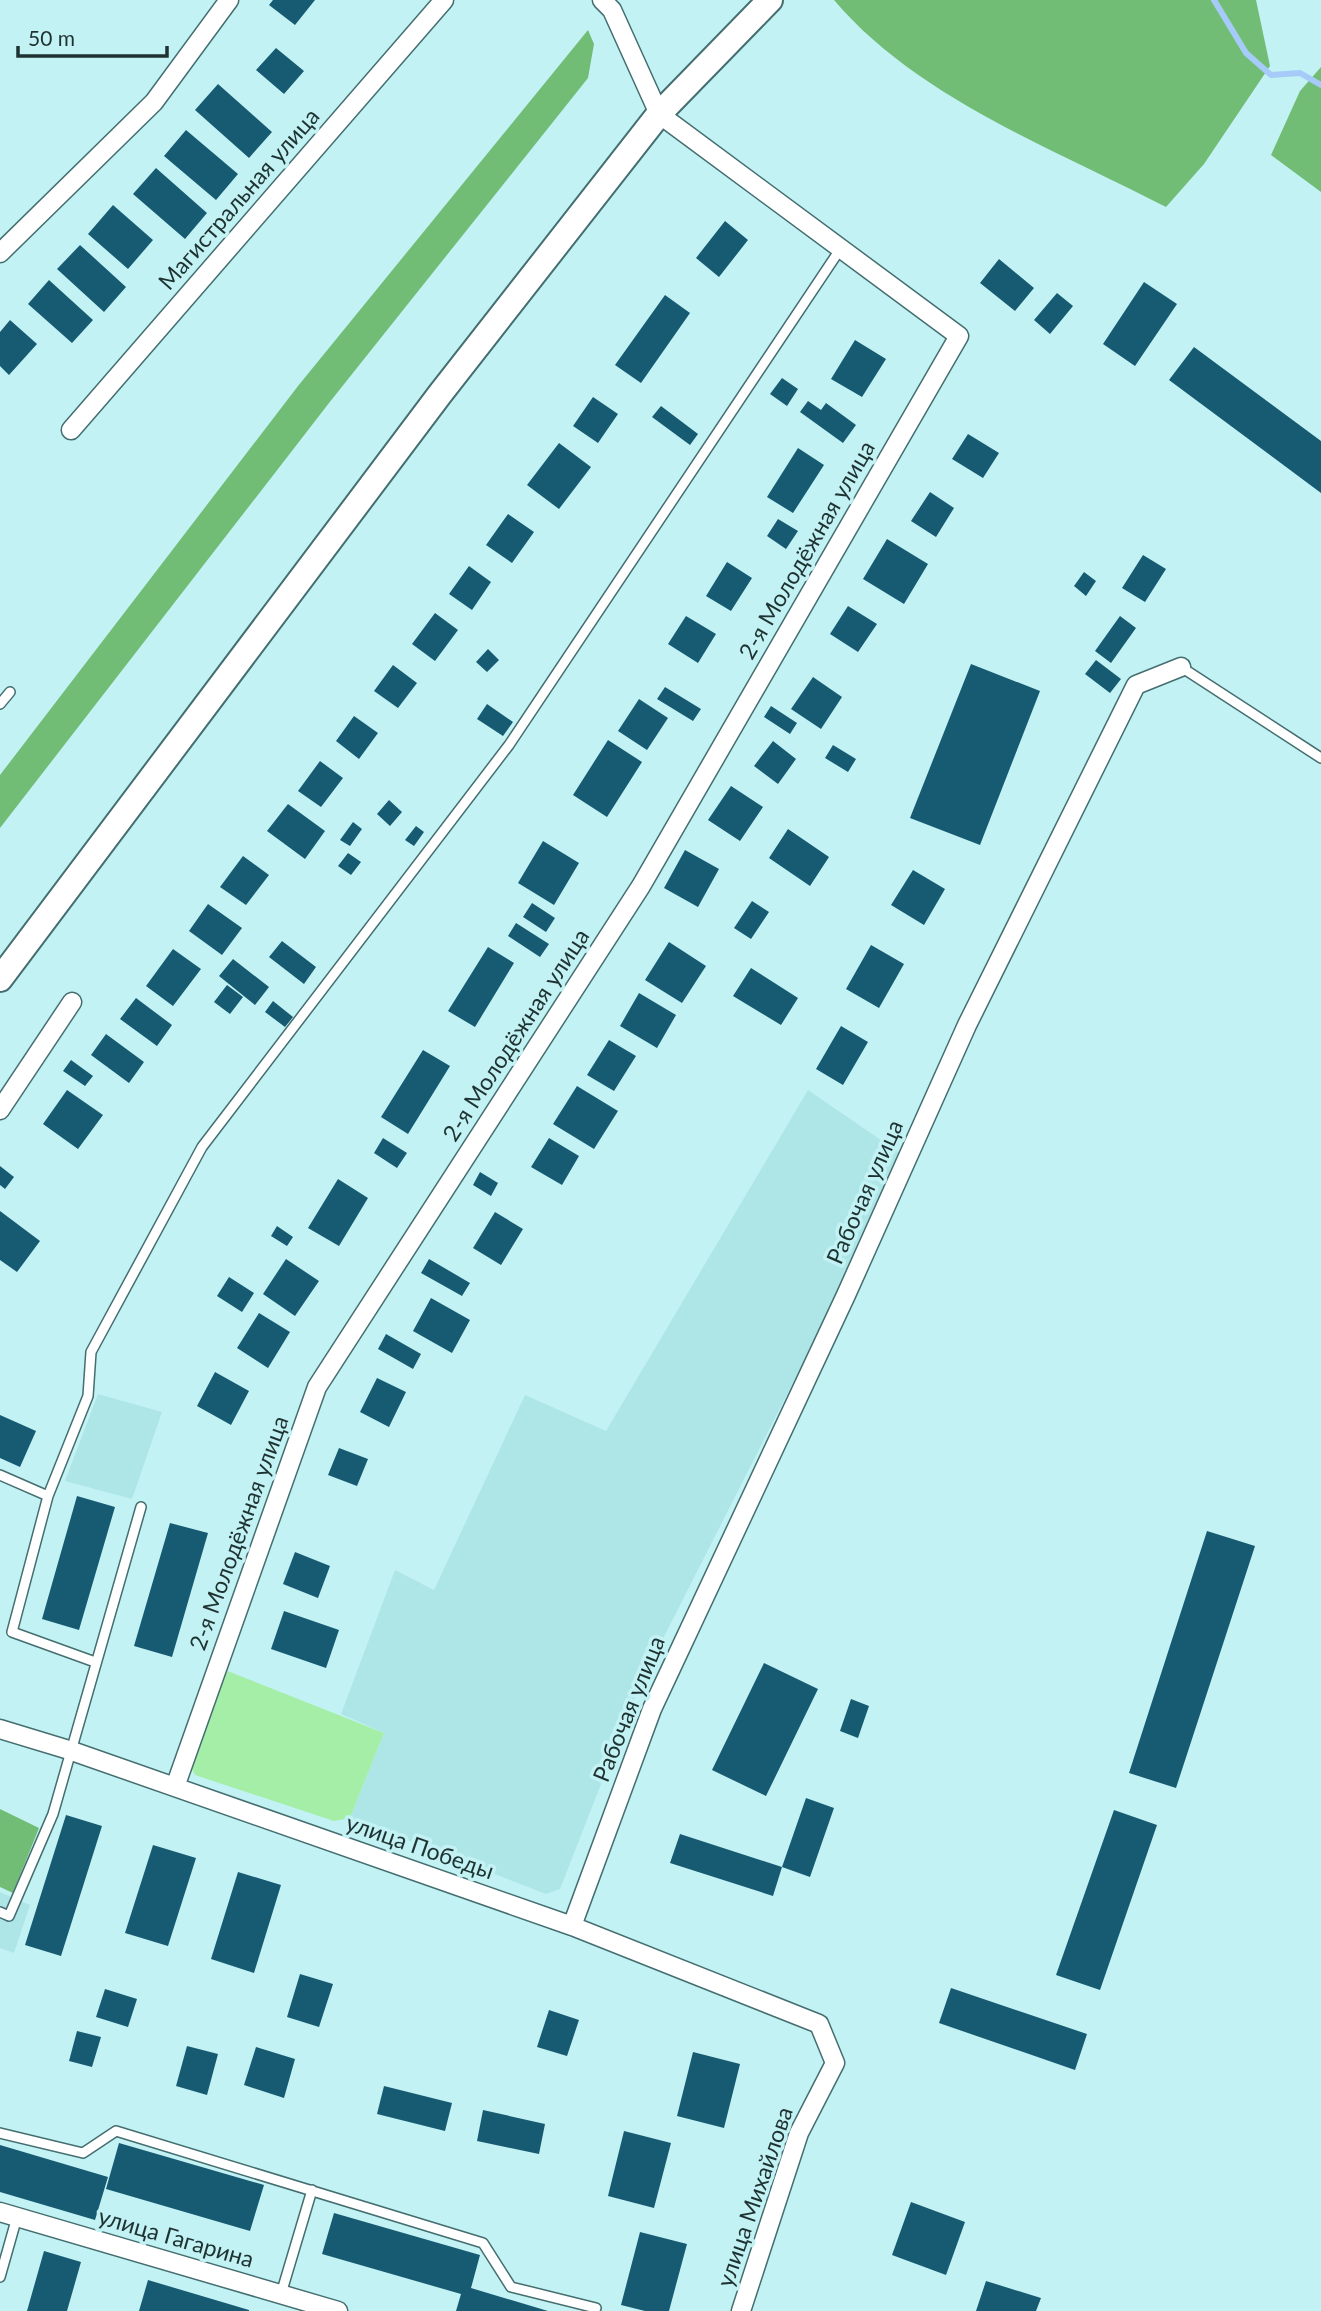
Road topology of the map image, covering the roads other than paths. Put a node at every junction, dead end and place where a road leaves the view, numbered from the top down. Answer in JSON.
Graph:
{"nodes":[{"id":1,"x":229,"y":0,"type":"edge"},
{"id":2,"x":444,"y":0,"type":"edge"},
{"id":3,"x":602,"y":0,"type":"edge"},
{"id":4,"x":770,"y":0,"type":"edge"},
{"id":5,"x":659,"y":114,"type":"junction"},
{"id":6,"x":841,"y":248,"type":"junction"},
{"id":7,"x":0,"y":253,"type":"edge"},
{"id":8,"x":71,"y":430,"type":"dead end"},
{"id":9,"x":1181,"y":667,"type":"joint"},
{"id":10,"x":10,"y":692,"type":"dead end"},
{"id":11,"x":0,"y":704,"type":"edge"},
{"id":12,"x":1321,"y":758,"type":"edge"},
{"id":13,"x":0,"y":979,"type":"edge"},
{"id":14,"x":72,"y":1002,"type":"dead end"},
{"id":15,"x":0,"y":1110,"type":"edge"},
{"id":16,"x":0,"y":1475,"type":"edge"},
{"id":17,"x":48,"y":1496,"type":"junction"},
{"id":18,"x":141,"y":1507,"type":"dead end"},
{"id":19,"x":95,"y":1662,"type":"junction"},
{"id":20,"x":0,"y":1729,"type":"edge"},
{"id":21,"x":69,"y":1750,"type":"junction"},
{"id":22,"x":175,"y":1787,"type":"junction"},
{"id":23,"x":0,"y":1912,"type":"edge"},
{"id":24,"x":572,"y":1926,"type":"junction"},
{"id":25,"x":819,"y":2024,"type":"joint"},
{"id":26,"x":0,"y":2133,"type":"edge"},
{"id":27,"x":312,"y":2190,"type":"junction"},
{"id":28,"x":8,"y":2214,"type":"edge"},
{"id":29,"x":0,"y":2277,"type":"edge"},
{"id":30,"x":281,"y":2294,"type":"junction"},
{"id":31,"x":596,"y":2308,"type":"dead end"},
{"id":32,"x":338,"y":2311,"type":"edge"},
{"id":33,"x":741,"y":2311,"type":"edge"}],
"edges":[{"from":1,"to":7,"type":"street"},
{"from":2,"to":8,"type":"street","name":"Магистральная улица"},
{"from":3,"to":5,"type":"street"},
{"from":4,"to":5,"type":"main road"},
{"from":5,"to":6,"type":"street"},
{"from":5,"to":13,"type":"main road"},
{"from":6,"to":17,"type":"lane"},
{"from":6,"to":22,"type":"street","name":"2-я Молодёжная улица"},
{"from":9,"to":12,"type":"lane","name":"Рабочая улица"},
{"from":9,"to":24,"type":"street","name":"Рабочая улица"},
{"from":10,"to":11,"type":"lane"},
{"from":14,"to":15,"type":"street"},
{"from":16,"to":17,"type":"lane"},
{"from":17,"to":19,"type":"lane"},
{"from":18,"to":19,"type":"lane"},
{"from":19,"to":21,"type":"lane"},
{"from":20,"to":21,"type":"street","name":"улица Победы"},
{"from":21,"to":22,"type":"street","name":"улица Победы"},
{"from":21,"to":23,"type":"lane"},
{"from":22,"to":24,"type":"street","name":"улица Победы"},
{"from":24,"to":25,"type":"street","name":"улица Победы"},
{"from":25,"to":33,"type":"street","name":"улица Михайлова"},
{"from":26,"to":27,"type":"lane"},
{"from":27,"to":30,"type":"lane"},
{"from":27,"to":31,"type":"lane"},
{"from":28,"to":29,"type":"lane"},
{"from":28,"to":30,"type":"street","name":"улица Гагарина"},
{"from":30,"to":32,"type":"street","name":"улица Гагарина"}]}
